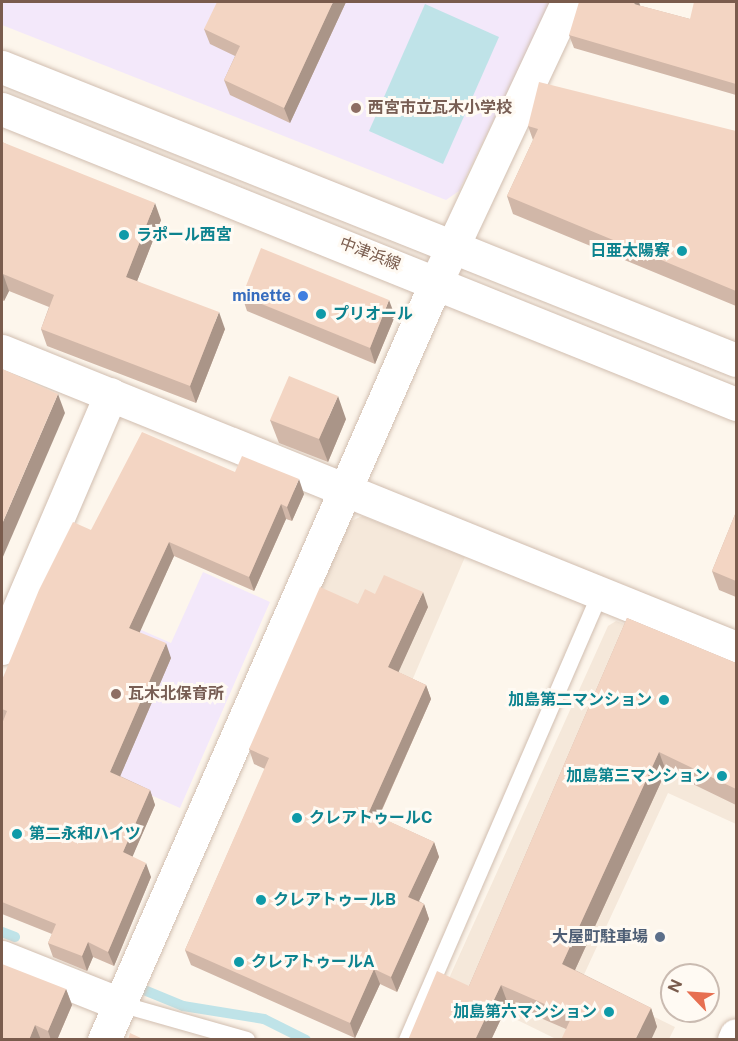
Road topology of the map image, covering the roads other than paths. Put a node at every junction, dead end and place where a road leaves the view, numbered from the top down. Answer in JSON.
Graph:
{"nodes":[{"id":1,"x":567,"y":2,"type":"edge"},
{"id":2,"x":2,"y":67,"type":"edge"},
{"id":3,"x":2,"y":109,"type":"edge"},
{"id":4,"x":452,"y":246,"type":"junction"},
{"id":5,"x":437,"y":280,"type":"junction"},
{"id":6,"x":2,"y":351,"type":"edge"},
{"id":7,"x":736,"y":360,"type":"edge"},
{"id":8,"x":111,"y":394,"type":"junction"},
{"id":9,"x":736,"y":404,"type":"edge"},
{"id":10,"x":347,"y":492,"type":"junction"},
{"id":11,"x":601,"y":591,"type":"junction"},
{"id":12,"x":2,"y":648,"type":"edge"},
{"id":13,"x":736,"y":648,"type":"edge"},
{"id":14,"x":2,"y":957,"type":"edge"},
{"id":15,"x":120,"y":1004,"type":"junction"},
{"id":16,"x":736,"y":1035,"type":"edge"},
{"id":17,"x":104,"y":1040,"type":"edge"},
{"id":18,"x":247,"y":1040,"type":"edge"},
{"id":19,"x":407,"y":1040,"type":"edge"},
{"id":20,"x":734,"y":1040,"type":"edge"}],
"edges":[{"from":1,"to":4,"type":"street"},
{"from":2,"to":4,"type":"street"},
{"from":3,"to":5,"type":"street","name":"中津浜線"},
{"from":4,"to":5,"type":"street"},
{"from":4,"to":7,"type":"street"},
{"from":5,"to":9,"type":"street","name":"中津浜線"},
{"from":5,"to":10,"type":"street"},
{"from":6,"to":8,"type":"street"},
{"from":8,"to":10,"type":"street"},
{"from":8,"to":12,"type":"street"},
{"from":10,"to":11,"type":"street"},
{"from":10,"to":15,"type":"street"},
{"from":11,"to":13,"type":"street"},
{"from":11,"to":19,"type":"lane"},
{"from":14,"to":15,"type":"street"},
{"from":15,"to":17,"type":"street"},
{"from":15,"to":18,"type":"lane"},
{"from":16,"to":20,"type":"street"}]}
